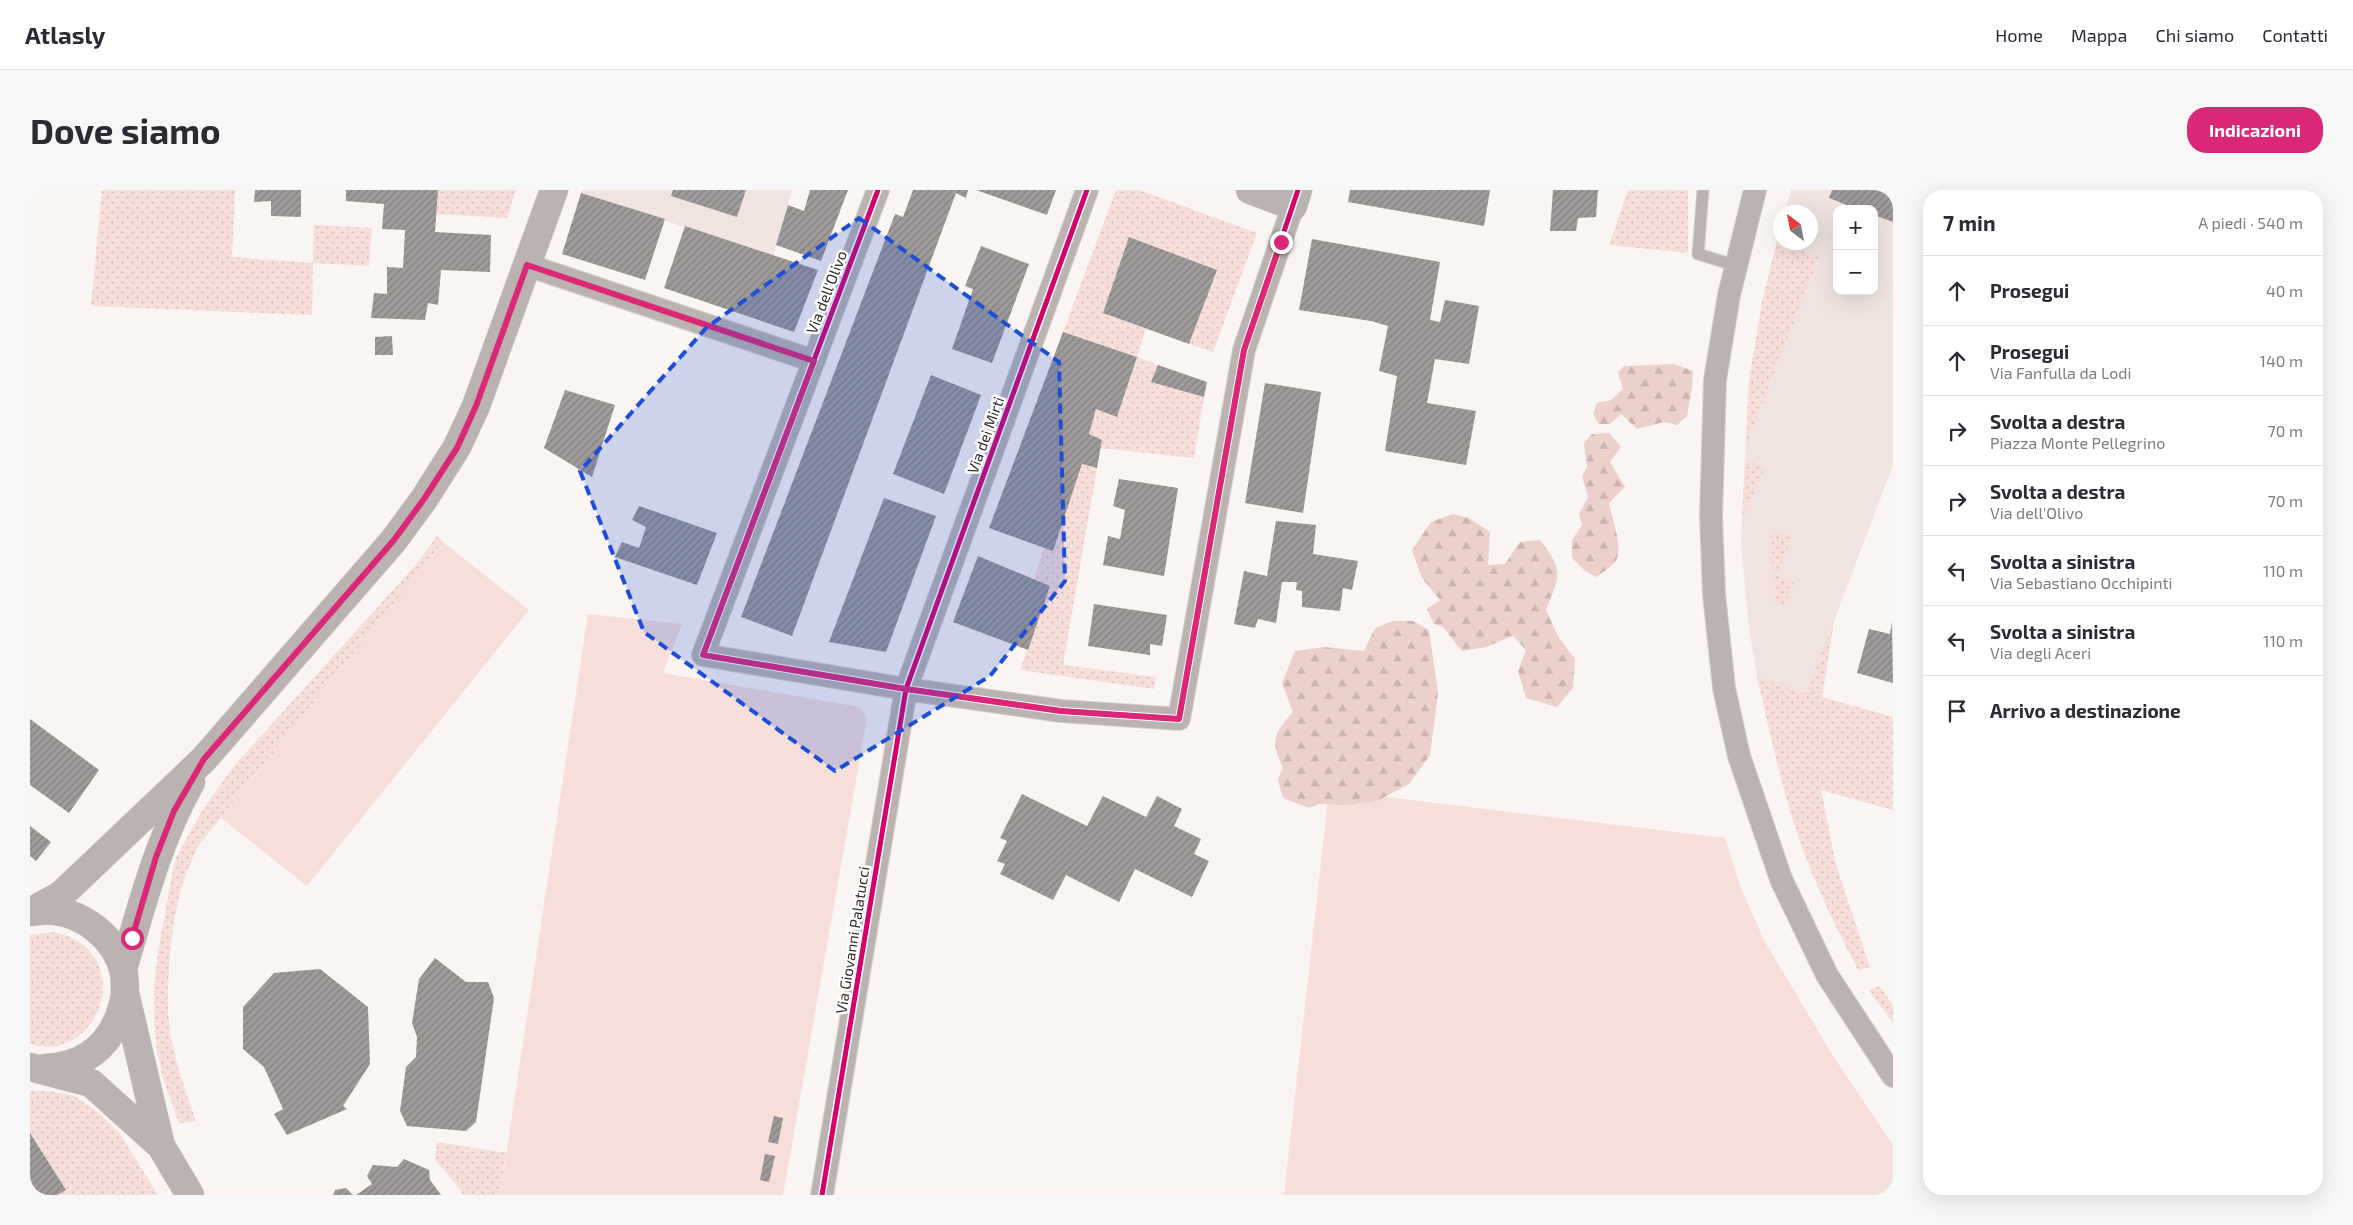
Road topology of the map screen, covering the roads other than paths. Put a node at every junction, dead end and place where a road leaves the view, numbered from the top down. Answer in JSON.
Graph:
{"nodes":[{"id":1,"x":554,"y":190,"type":"edge"},
{"id":2,"x":878,"y":190,"type":"edge"},
{"id":3,"x":1087,"y":190,"type":"edge"},
{"id":4,"x":1250,"y":190,"type":"edge"},
{"id":5,"x":1703,"y":190,"type":"edge"},
{"id":6,"x":1755,"y":190,"type":"edge"},
{"id":7,"x":1296,"y":198,"type":"edge"},
{"id":8,"x":527,"y":265,"type":"junction"},
{"id":9,"x":1736,"y":266,"type":"junction"},
{"id":10,"x":814,"y":361,"type":"junction"},
{"id":11,"x":906,"y":689,"type":"junction"},
{"id":12,"x":204,"y":759,"type":"junction"},
{"id":13,"x":31,"y":912,"type":"edge"},
{"id":14,"x":124,"y":981,"type":"junction"},
{"id":15,"x":34,"y":1068,"type":"edge"},
{"id":16,"x":1893,"y":1076,"type":"edge"},
{"id":17,"x":162,"y":1146,"type":"junction"},
{"id":18,"x":190,"y":1195,"type":"edge"},
{"id":19,"x":822,"y":1195,"type":"edge"}],
"edges":[{"from":1,"to":8,"type":"main road"},
{"from":2,"to":10,"type":"street","name":"Via dell'Olivo"},
{"from":3,"to":11,"type":"street","name":"Via dei Mirti"},
{"from":4,"to":7,"type":"main road"},
{"from":5,"to":9,"type":"lane"},
{"from":6,"to":9,"type":"street"},
{"from":7,"to":11,"type":"street"},
{"from":8,"to":10,"type":"street"},
{"from":8,"to":12,"type":"main road"},
{"from":9,"to":16,"type":"street"},
{"from":10,"to":11,"type":"street","name":"Via dell'Olivo"},
{"from":11,"to":19,"type":"street","name":"Via Giovanni Palatucci"},
{"from":12,"to":13,"type":"main road"},
{"from":12,"to":14,"type":"main road"},
{"from":13,"to":14,"type":"main road"},
{"from":14,"to":15,"type":"main road"},
{"from":14,"to":17,"type":"main road"},
{"from":15,"to":17,"type":"main road"},
{"from":17,"to":18,"type":"main road"}]}
